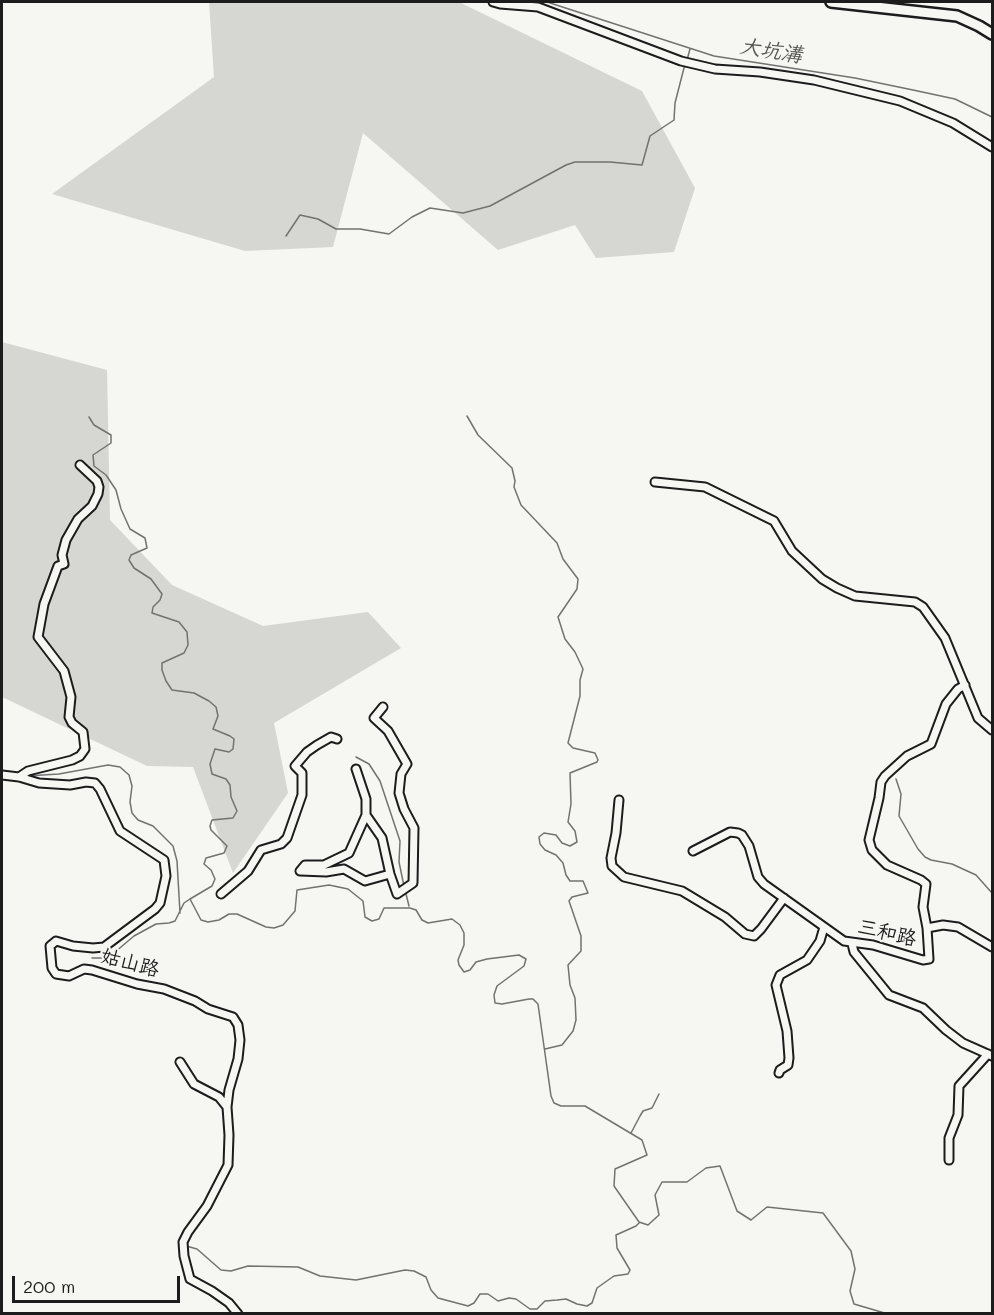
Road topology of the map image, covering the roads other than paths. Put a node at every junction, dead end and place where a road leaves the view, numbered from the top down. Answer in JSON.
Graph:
{"nodes":[{"id":1,"x":493,"y":2,"type":"edge"},
{"id":2,"x":831,"y":2,"type":"edge"},
{"id":3,"x":993,"y":34,"type":"edge"},
{"id":4,"x":993,"y":147,"type":"edge"},
{"id":5,"x":80,"y":465,"type":"dead end"},
{"id":6,"x":655,"y":482,"type":"dead end"},
{"id":7,"x":965,"y":686,"type":"junction"},
{"id":8,"x":383,"y":708,"type":"dead end"},
{"id":9,"x":993,"y":730,"type":"edge"},
{"id":10,"x":337,"y":739,"type":"dead end"},
{"id":11,"x":356,"y":769,"type":"dead end"},
{"id":12,"x":2,"y":775,"type":"edge"},
{"id":13,"x":19,"y":777,"type":"junction"},
{"id":14,"x":619,"y":800,"type":"dead end"},
{"id":15,"x":366,"y":815,"type":"junction"},
{"id":16,"x":693,"y":851,"type":"dead end"},
{"id":17,"x":390,"y":874,"type":"junction"},
{"id":18,"x":221,"y":894,"type":"dead end"},
{"id":19,"x":784,"y":898,"type":"junction"},
{"id":20,"x":824,"y":927,"type":"junction"},
{"id":21,"x":927,"y":928,"type":"junction"},
{"id":22,"x":852,"y":944,"type":"junction"},
{"id":23,"x":993,"y":947,"type":"edge"},
{"id":24,"x":990,"y":1055,"type":"edge"},
{"id":25,"x":180,"y":1062,"type":"dead end"},
{"id":26,"x":779,"y":1073,"type":"dead end"},
{"id":27,"x":227,"y":1107,"type":"junction"},
{"id":28,"x":949,"y":1160,"type":"dead end"},
{"id":29,"x":238,"y":1314,"type":"edge"}],
"edges":[{"from":1,"to":4,"type":"street"},
{"from":2,"to":3,"type":"main road"},
{"from":5,"to":13,"type":"street"},
{"from":6,"to":7,"type":"street"},
{"from":7,"to":9,"type":"street"},
{"from":7,"to":21,"type":"street","name":"三和路"},
{"from":8,"to":17,"type":"street"},
{"from":10,"to":18,"type":"street"},
{"from":11,"to":15,"type":"street"},
{"from":12,"to":13,"type":"street"},
{"from":13,"to":27,"type":"street","name":"姑山路"},
{"from":14,"to":19,"type":"street"},
{"from":15,"to":17,"type":"street"},
{"from":15,"to":17,"type":"street"},
{"from":16,"to":19,"type":"street","name":"三和路"},
{"from":19,"to":20,"type":"street","name":"三和路"},
{"from":20,"to":22,"type":"street","name":"三和路"},
{"from":20,"to":26,"type":"street"},
{"from":21,"to":22,"type":"street","name":"三和路"},
{"from":21,"to":23,"type":"street"},
{"from":22,"to":24,"type":"street"},
{"from":24,"to":28,"type":"street"},
{"from":25,"to":27,"type":"street"},
{"from":27,"to":29,"type":"street","name":"姑山路"}]}
